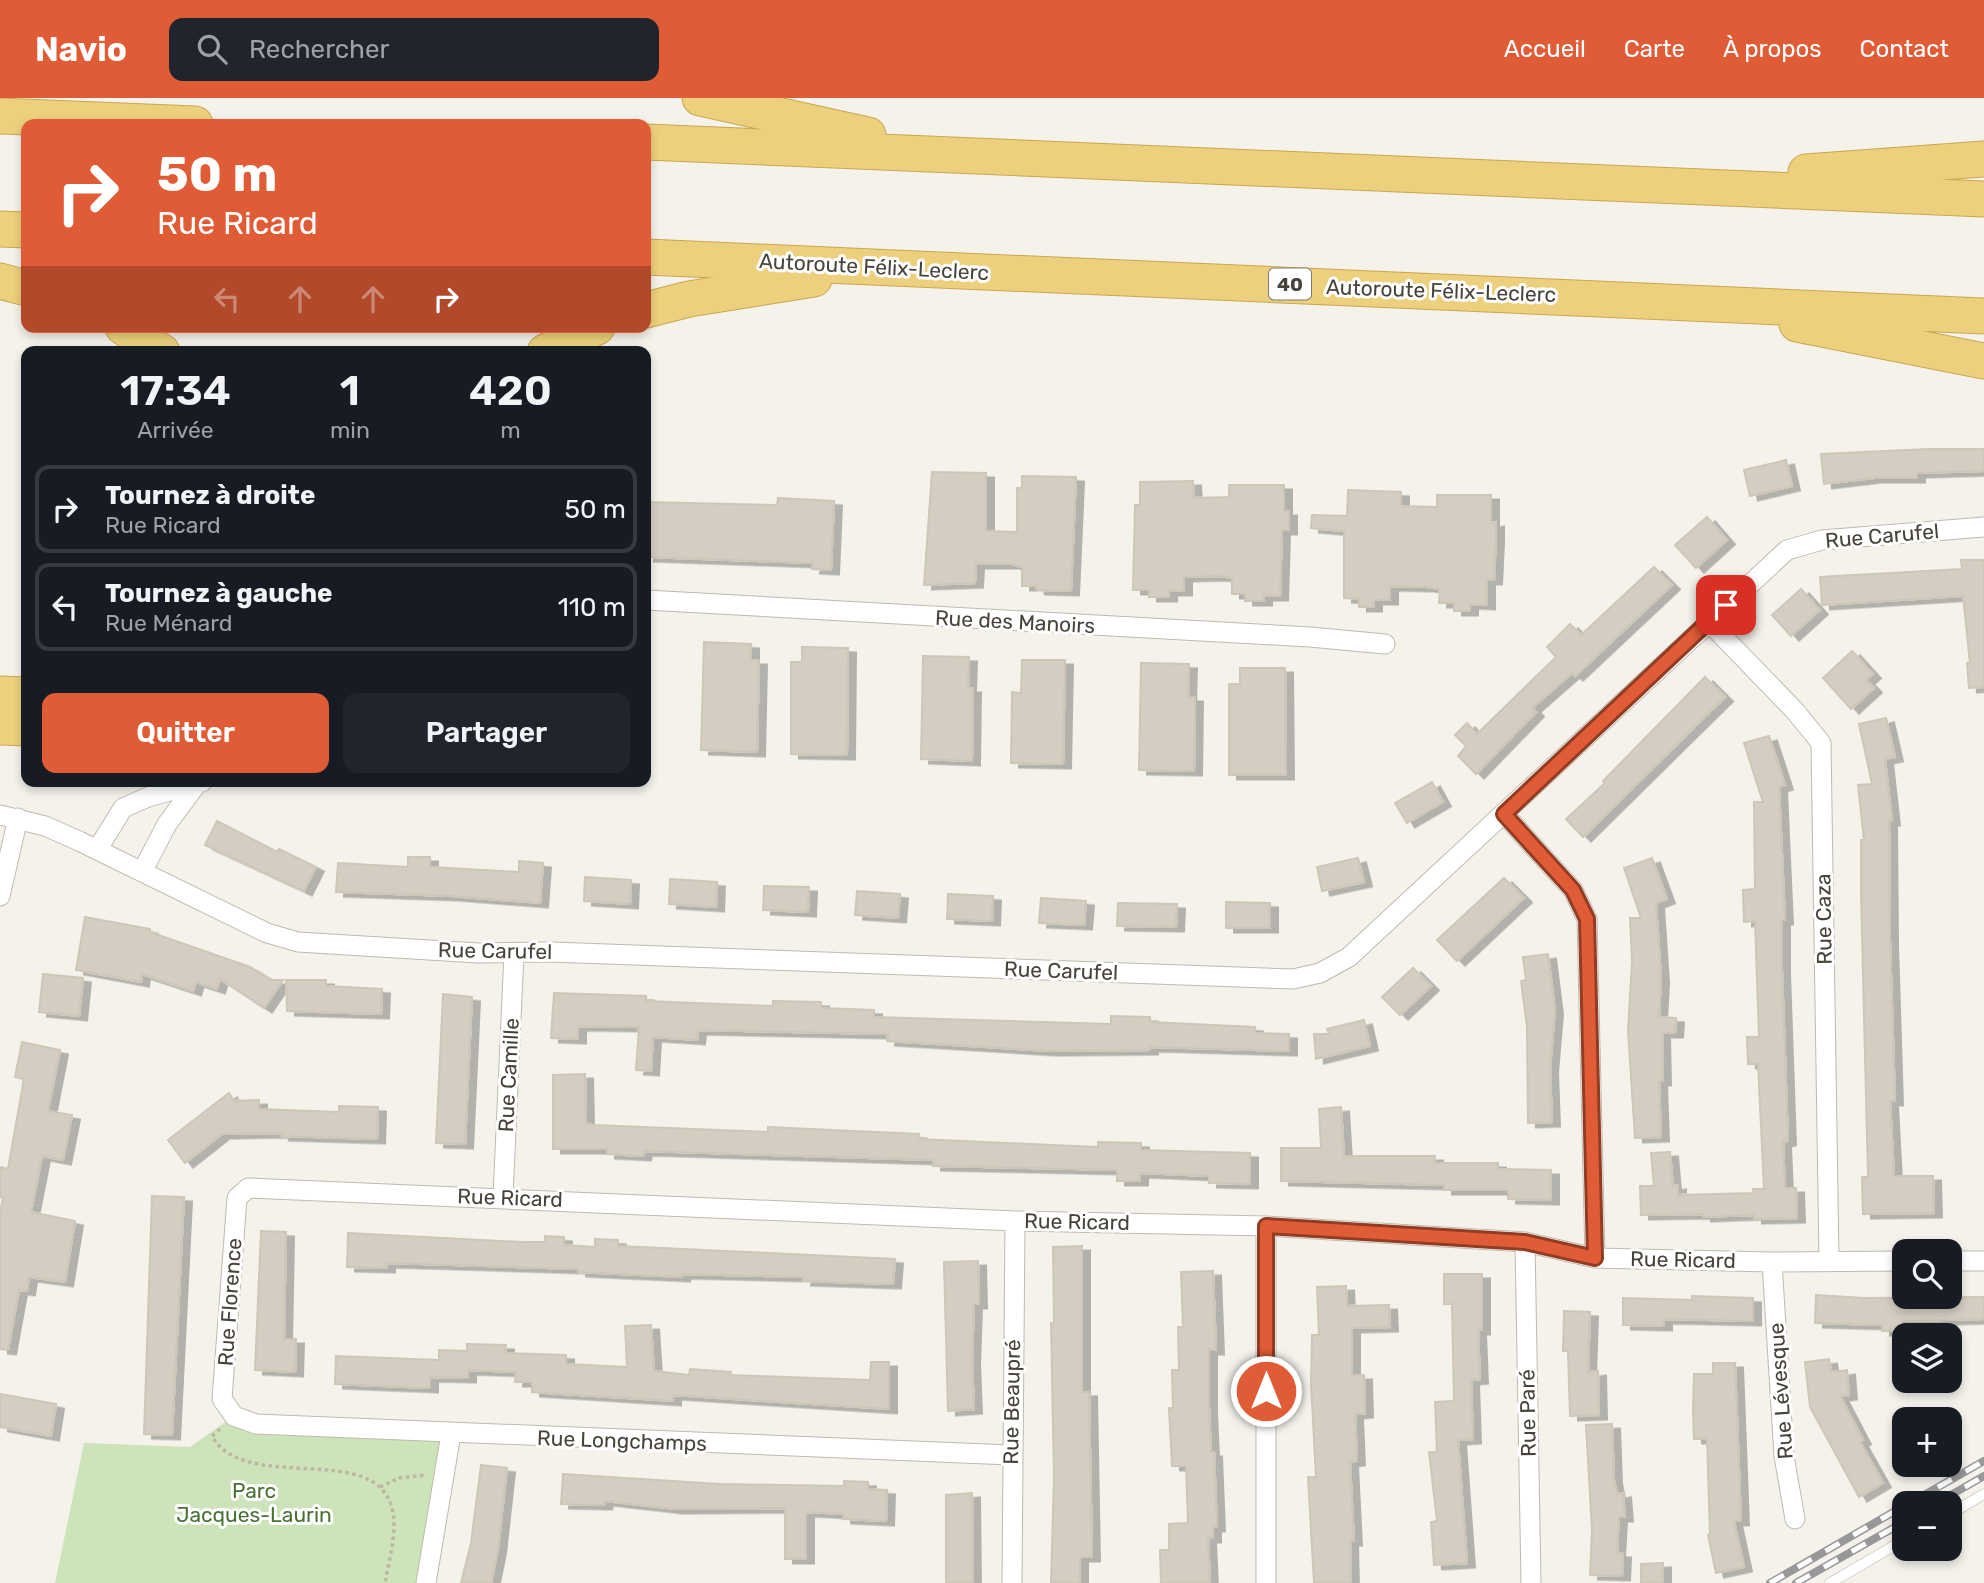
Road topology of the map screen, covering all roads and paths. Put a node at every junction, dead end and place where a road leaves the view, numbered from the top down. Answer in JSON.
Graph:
{"nodes":[{"id":1,"x":700,"y":98,"type":"edge"},
{"id":2,"x":0,"y":116,"type":"edge"},
{"id":3,"x":64,"y":119,"type":"edge"},
{"id":4,"x":651,"y":142,"type":"edge"},
{"id":5,"x":956,"y":155,"type":"junction"},
{"id":6,"x":1984,"y":159,"type":"edge"},
{"id":7,"x":1635,"y":184,"type":"junction"},
{"id":8,"x":1984,"y":199,"type":"edge"},
{"id":9,"x":0,"y":229,"type":"edge"},
{"id":10,"x":21,"y":230,"type":"edge"},
{"id":11,"x":651,"y":257,"type":"edge"},
{"id":12,"x":890,"y":267,"type":"junction"},
{"id":13,"x":0,"y":281,"type":"edge"},
{"id":14,"x":21,"y":287,"type":"edge"},
{"id":15,"x":1690,"y":301,"type":"junction"},
{"id":16,"x":651,"y":309,"type":"edge"},
{"id":17,"x":1984,"y":316,"type":"edge"},
{"id":18,"x":132,"y":333,"type":"edge"},
{"id":19,"x":585,"y":333,"type":"edge"},
{"id":20,"x":153,"y":346,"type":"edge"},
{"id":21,"x":557,"y":346,"type":"edge"},
{"id":22,"x":1984,"y":361,"type":"edge"},
{"id":23,"x":1984,"y":527,"type":"edge"},
{"id":24,"x":651,"y":600,"type":"edge"},
{"id":25,"x":1708,"y":621,"type":"junction"},
{"id":26,"x":1385,"y":644,"type":"dead end"},
{"id":27,"x":0,"y":694,"type":"edge"},
{"id":28,"x":21,"y":695,"type":"edge"},
{"id":29,"x":0,"y":727,"type":"edge"},
{"id":30,"x":21,"y":728,"type":"edge"},
{"id":31,"x":187,"y":787,"type":"edge"},
{"id":32,"x":197,"y":787,"type":"edge"},
{"id":33,"x":1504,"y":814,"type":"junction"},
{"id":34,"x":9,"y":817,"type":"edge"},
{"id":35,"x":97,"y":850,"type":"junction"},
{"id":36,"x":142,"y":872,"type":"junction"},
{"id":37,"x":0,"y":896,"type":"edge"},
{"id":38,"x":514,"y":953,"type":"junction"},
{"id":39,"x":248,"y":1188,"type":"joint"},
{"id":40,"x":503,"y":1197,"type":"junction"},
{"id":41,"x":1015,"y":1221,"type":"junction"},
{"id":42,"x":1266,"y":1226,"type":"junction"},
{"id":43,"x":1525,"y":1242,"type":"junction"},
{"id":44,"x":1595,"y":1258,"type":"junction"},
{"id":45,"x":1829,"y":1260,"type":"junction"},
{"id":46,"x":1892,"y":1261,"type":"edge"},
{"id":47,"x":1962,"y":1261,"type":"edge"},
{"id":48,"x":1984,"y":1261,"type":"edge"},
{"id":49,"x":1772,"y":1262,"type":"junction"},
{"id":50,"x":234,"y":1416,"type":"junction"},
{"id":51,"x":451,"y":1434,"type":"junction"},
{"id":52,"x":1011,"y":1455,"type":"junction"},
{"id":53,"x":444,"y":1477,"type":"junction"},
{"id":54,"x":380,"y":1487,"type":"junction"},
{"id":55,"x":1984,"y":1494,"type":"edge"},
{"id":56,"x":1962,"y":1507,"type":"edge"},
{"id":57,"x":1795,"y":1519,"type":"dead end"},
{"id":58,"x":1892,"y":1547,"type":"edge"},
{"id":59,"x":385,"y":1583,"type":"edge"},
{"id":60,"x":426,"y":1583,"type":"edge"},
{"id":61,"x":1012,"y":1583,"type":"edge"},
{"id":62,"x":1266,"y":1583,"type":"edge"},
{"id":63,"x":1531,"y":1583,"type":"edge"},
{"id":64,"x":1830,"y":1583,"type":"edge"}],
"edges":[{"from":1,"to":5,"type":"highway"},
{"from":2,"to":3,"type":"highway"},
{"from":4,"to":5,"type":"highway"},
{"from":5,"to":7,"type":"highway"},
{"from":6,"to":7,"type":"highway"},
{"from":7,"to":8,"type":"highway"},
{"from":9,"to":10,"type":"highway"},
{"from":11,"to":12,"type":"highway","name":"Autoroute Félix-Leclerc","number":"40"},
{"from":12,"to":15,"type":"highway","name":"Autoroute Félix-Leclerc","number":"40"},
{"from":12,"to":16,"type":"highway"},
{"from":13,"to":14,"type":"highway"},
{"from":15,"to":17,"type":"highway","name":"Autoroute Félix-Leclerc","number":"40"},
{"from":15,"to":22,"type":"highway"},
{"from":18,"to":20,"type":"highway"},
{"from":19,"to":21,"type":"highway"},
{"from":23,"to":25,"type":"street","name":"Rue Carufel"},
{"from":24,"to":26,"type":"street","name":"Rue des Manoirs"},
{"from":25,"to":33,"type":"street","name":"Rue Carufel"},
{"from":25,"to":45,"type":"street","name":"Rue Caza"},
{"from":27,"to":28,"type":"highway"},
{"from":29,"to":30,"type":"highway"},
{"from":31,"to":35,"type":"street"},
{"from":32,"to":36,"type":"street"},
{"from":33,"to":38,"type":"street","name":"Rue Carufel"},
{"from":33,"to":44,"type":"street"},
{"from":34,"to":35,"type":"street","name":"Rue Carufel"},
{"from":34,"to":37,"type":"street"},
{"from":35,"to":36,"type":"street","name":"Rue Carufel"},
{"from":36,"to":38,"type":"street","name":"Rue Carufel"},
{"from":38,"to":40,"type":"street","name":"Rue Camille"},
{"from":39,"to":40,"type":"street","name":"Rue Ricard"},
{"from":39,"to":50,"type":"street","name":"Rue Florence"},
{"from":40,"to":41,"type":"street","name":"Rue Ricard"},
{"from":41,"to":42,"type":"street","name":"Rue Ricard"},
{"from":41,"to":52,"type":"street","name":"Rue Beaupré"},
{"from":42,"to":43,"type":"street","name":"Rue Ricard"},
{"from":42,"to":62,"type":"street"},
{"from":43,"to":44,"type":"street","name":"Rue Ricard"},
{"from":43,"to":63,"type":"street","name":"Rue Paré"},
{"from":44,"to":49,"type":"street","name":"Rue Ricard"},
{"from":45,"to":46,"type":"street","name":"Rue Ricard"},
{"from":45,"to":49,"type":"street","name":"Rue Ricard"},
{"from":47,"to":48,"type":"street"},
{"from":49,"to":57,"type":"street","name":"Rue Lévesque"},
{"from":50,"to":51,"type":"street","name":"Rue Longchamps"},
{"from":50,"to":54,"type":"path"},
{"from":51,"to":52,"type":"street","name":"Rue Longchamps"},
{"from":51,"to":53,"type":"street"},
{"from":52,"to":61,"type":"street","name":"Rue Beaupré"},
{"from":53,"to":54,"type":"path"},
{"from":53,"to":60,"type":"street"},
{"from":54,"to":59,"type":"path"},
{"from":55,"to":56,"type":"lane"},
{"from":58,"to":64,"type":"lane"}]}
